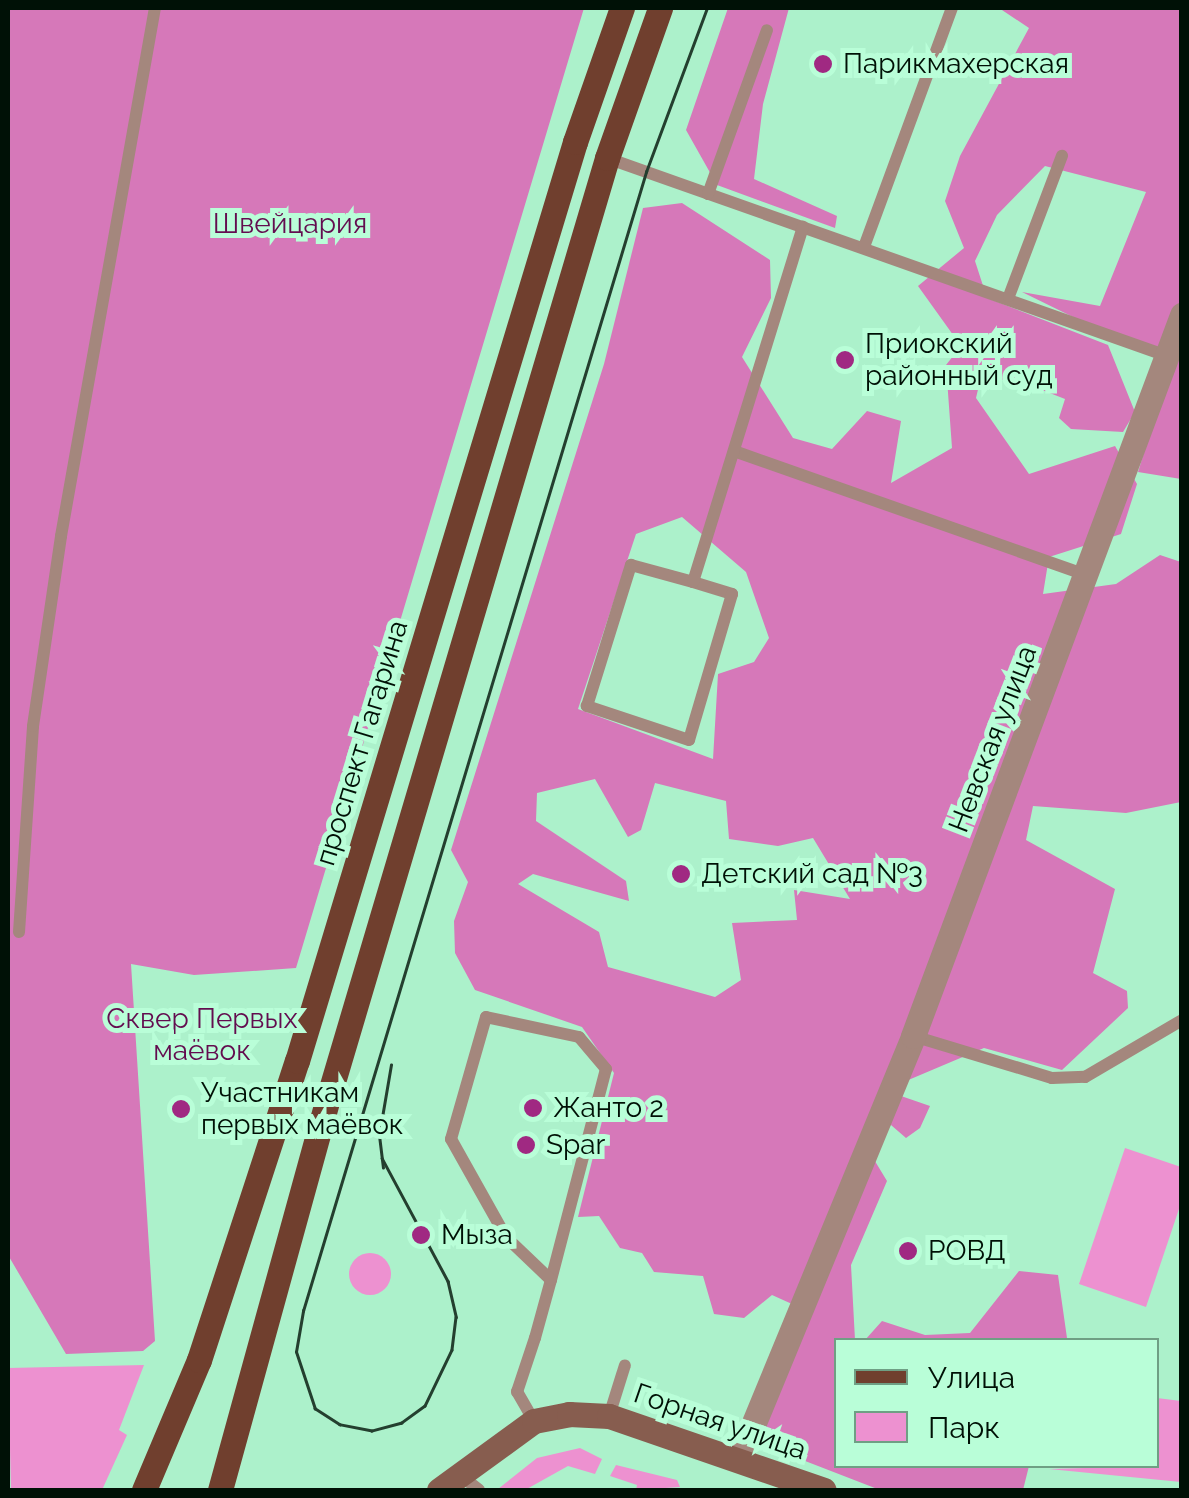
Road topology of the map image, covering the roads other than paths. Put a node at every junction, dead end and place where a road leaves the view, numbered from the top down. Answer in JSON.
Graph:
{"nodes":[{"id":1,"x":156,"y":8,"type":"edge"},
{"id":2,"x":622,"y":8,"type":"edge"},
{"id":3,"x":660,"y":8,"type":"edge"},
{"id":4,"x":952,"y":8,"type":"edge"},
{"id":5,"x":767,"y":30,"type":"dead end"},
{"id":6,"x":1062,"y":156,"type":"dead end"},
{"id":7,"x":607,"y":158,"type":"junction"},
{"id":8,"x":708,"y":194,"type":"junction"},
{"id":9,"x":804,"y":227,"type":"junction"},
{"id":10,"x":864,"y":246,"type":"junction"},
{"id":11,"x":1009,"y":296,"type":"junction"},
{"id":12,"x":1182,"y":315,"type":"edge"},
{"id":13,"x":1166,"y":356,"type":"junction"},
{"id":14,"x":734,"y":451,"type":"junction"},
{"id":15,"x":1087,"y":576,"type":"junction"},
{"id":16,"x":692,"y":582,"type":"junction"},
{"id":17,"x":18,"y":932,"type":"dead end"},
{"id":18,"x":1182,"y":1020,"type":"edge"},
{"id":19,"x":912,"y":1036,"type":"junction"},
{"id":20,"x":550,"y":1280,"type":"junction"},
{"id":21,"x":625,"y":1366,"type":"dead end"},
{"id":22,"x":610,"y":1416,"type":"junction"},
{"id":23,"x":534,"y":1421,"type":"junction"},
{"id":24,"x":739,"y":1459,"type":"junction"},
{"id":25,"x":771,"y":1481,"type":"edge"},
{"id":26,"x":459,"y":1487,"type":"edge"},
{"id":27,"x":144,"y":1490,"type":"edge"},
{"id":28,"x":220,"y":1490,"type":"edge"},
{"id":29,"x":824,"y":1490,"type":"edge"}],
"edges":[{"from":1,"to":17,"type":"lane"},
{"from":2,"to":27,"type":"main road","name":"проспект Гагарина"},
{"from":3,"to":7,"type":"main road"},
{"from":4,"to":10,"type":"lane"},
{"from":5,"to":8,"type":"lane"},
{"from":6,"to":11,"type":"lane"},
{"from":7,"to":8,"type":"lane"},
{"from":7,"to":28,"type":"main road"},
{"from":8,"to":9,"type":"lane"},
{"from":9,"to":10,"type":"lane"},
{"from":9,"to":14,"type":"lane"},
{"from":10,"to":11,"type":"lane"},
{"from":11,"to":13,"type":"lane"},
{"from":12,"to":13,"type":"street","name":"Невская улица"},
{"from":13,"to":15,"type":"street","name":"Невская улица"},
{"from":14,"to":15,"type":"lane"},
{"from":14,"to":16,"type":"lane"},
{"from":15,"to":19,"type":"street","name":"Невская улица"},
{"from":16,"to":16,"type":"lane"},
{"from":18,"to":19,"type":"lane"},
{"from":19,"to":24,"type":"street","name":"Невская улица"},
{"from":20,"to":20,"type":"lane"},
{"from":20,"to":23,"type":"lane"},
{"from":21,"to":22,"type":"lane"},
{"from":22,"to":23,"type":"main road","name":"Горная улица"},
{"from":22,"to":24,"type":"main road","name":"Горная улица"},
{"from":23,"to":26,"type":"main road"},
{"from":24,"to":25,"type":"main road","name":"Горная улица"},
{"from":25,"to":29,"type":"main road","name":"Горная улица"}]}
